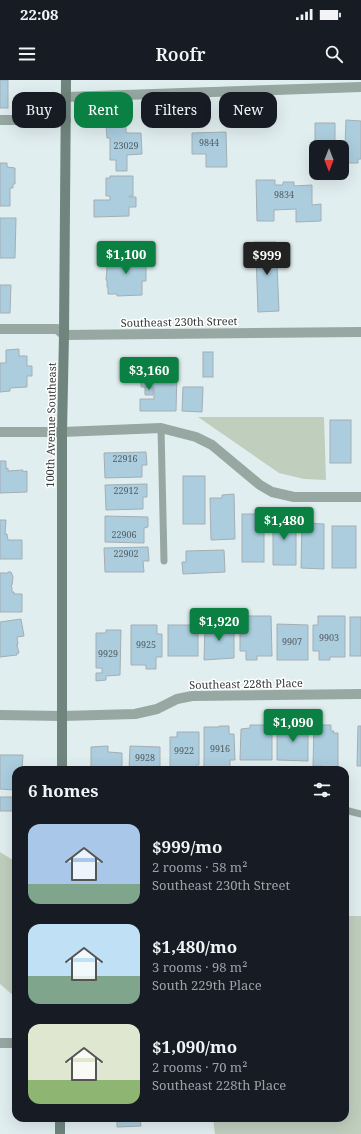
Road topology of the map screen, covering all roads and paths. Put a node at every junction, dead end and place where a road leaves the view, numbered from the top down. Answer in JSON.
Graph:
{"nodes":[{"id":1,"x":66,"y":80,"type":"edge"},
{"id":2,"x":361,"y":87,"type":"edge"},
{"id":3,"x":66,"y":92,"type":"edge"},
{"id":4,"x":66,"y":96,"type":"edge"},
{"id":5,"x":0,"y":120,"type":"edge"},
{"id":6,"x":12,"y":120,"type":"edge"},
{"id":7,"x":66,"y":128,"type":"edge"},
{"id":8,"x":0,"y":329,"type":"edge"},
{"id":9,"x":361,"y":332,"type":"edge"},
{"id":10,"x":64,"y":335,"type":"junction"},
{"id":11,"x":161,"y":428,"type":"junction"},
{"id":12,"x":0,"y":432,"type":"edge"},
{"id":13,"x":62,"y":432,"type":"junction"},
{"id":14,"x":361,"y":497,"type":"edge"},
{"id":15,"x":164,"y":561,"type":"dead end"},
{"id":16,"x":361,"y":694,"type":"edge"},
{"id":17,"x":0,"y":715,"type":"edge"},
{"id":18,"x":62,"y":716,"type":"junction"},
{"id":19,"x":62,"y":766,"type":"edge"},
{"id":20,"x":349,"y":811,"type":"edge"},
{"id":21,"x":361,"y":814,"type":"edge"},
{"id":22,"x":0,"y":1043,"type":"edge"},
{"id":23,"x":12,"y":1043,"type":"edge"},
{"id":24,"x":60,"y":1122,"type":"edge"},
{"id":25,"x":60,"y":1134,"type":"edge"}],
"edges":[{"from":1,"to":3,"type":"street","name":"100th Avenue Southeast"},
{"from":2,"to":4,"type":"street"},
{"from":5,"to":6,"type":"street"},
{"from":7,"to":10,"type":"street","name":"100th Avenue Southeast"},
{"from":8,"to":10,"type":"street","name":"Southeast 230th Street"},
{"from":9,"to":10,"type":"street","name":"Southeast 230th Street"},
{"from":10,"to":13,"type":"street","name":"100th Avenue Southeast"},
{"from":11,"to":13,"type":"street"},
{"from":11,"to":14,"type":"street"},
{"from":11,"to":15,"type":"lane"},
{"from":12,"to":13,"type":"street"},
{"from":13,"to":18,"type":"street","name":"100th Avenue Southeast"},
{"from":16,"to":18,"type":"street","name":"Southeast 228th Place"},
{"from":17,"to":18,"type":"street","name":"Southeast 228th Place"},
{"from":18,"to":19,"type":"street","name":"100th Avenue Southeast"},
{"from":20,"to":21,"type":"lane"},
{"from":22,"to":23,"type":"street"},
{"from":24,"to":25,"type":"street"}]}
